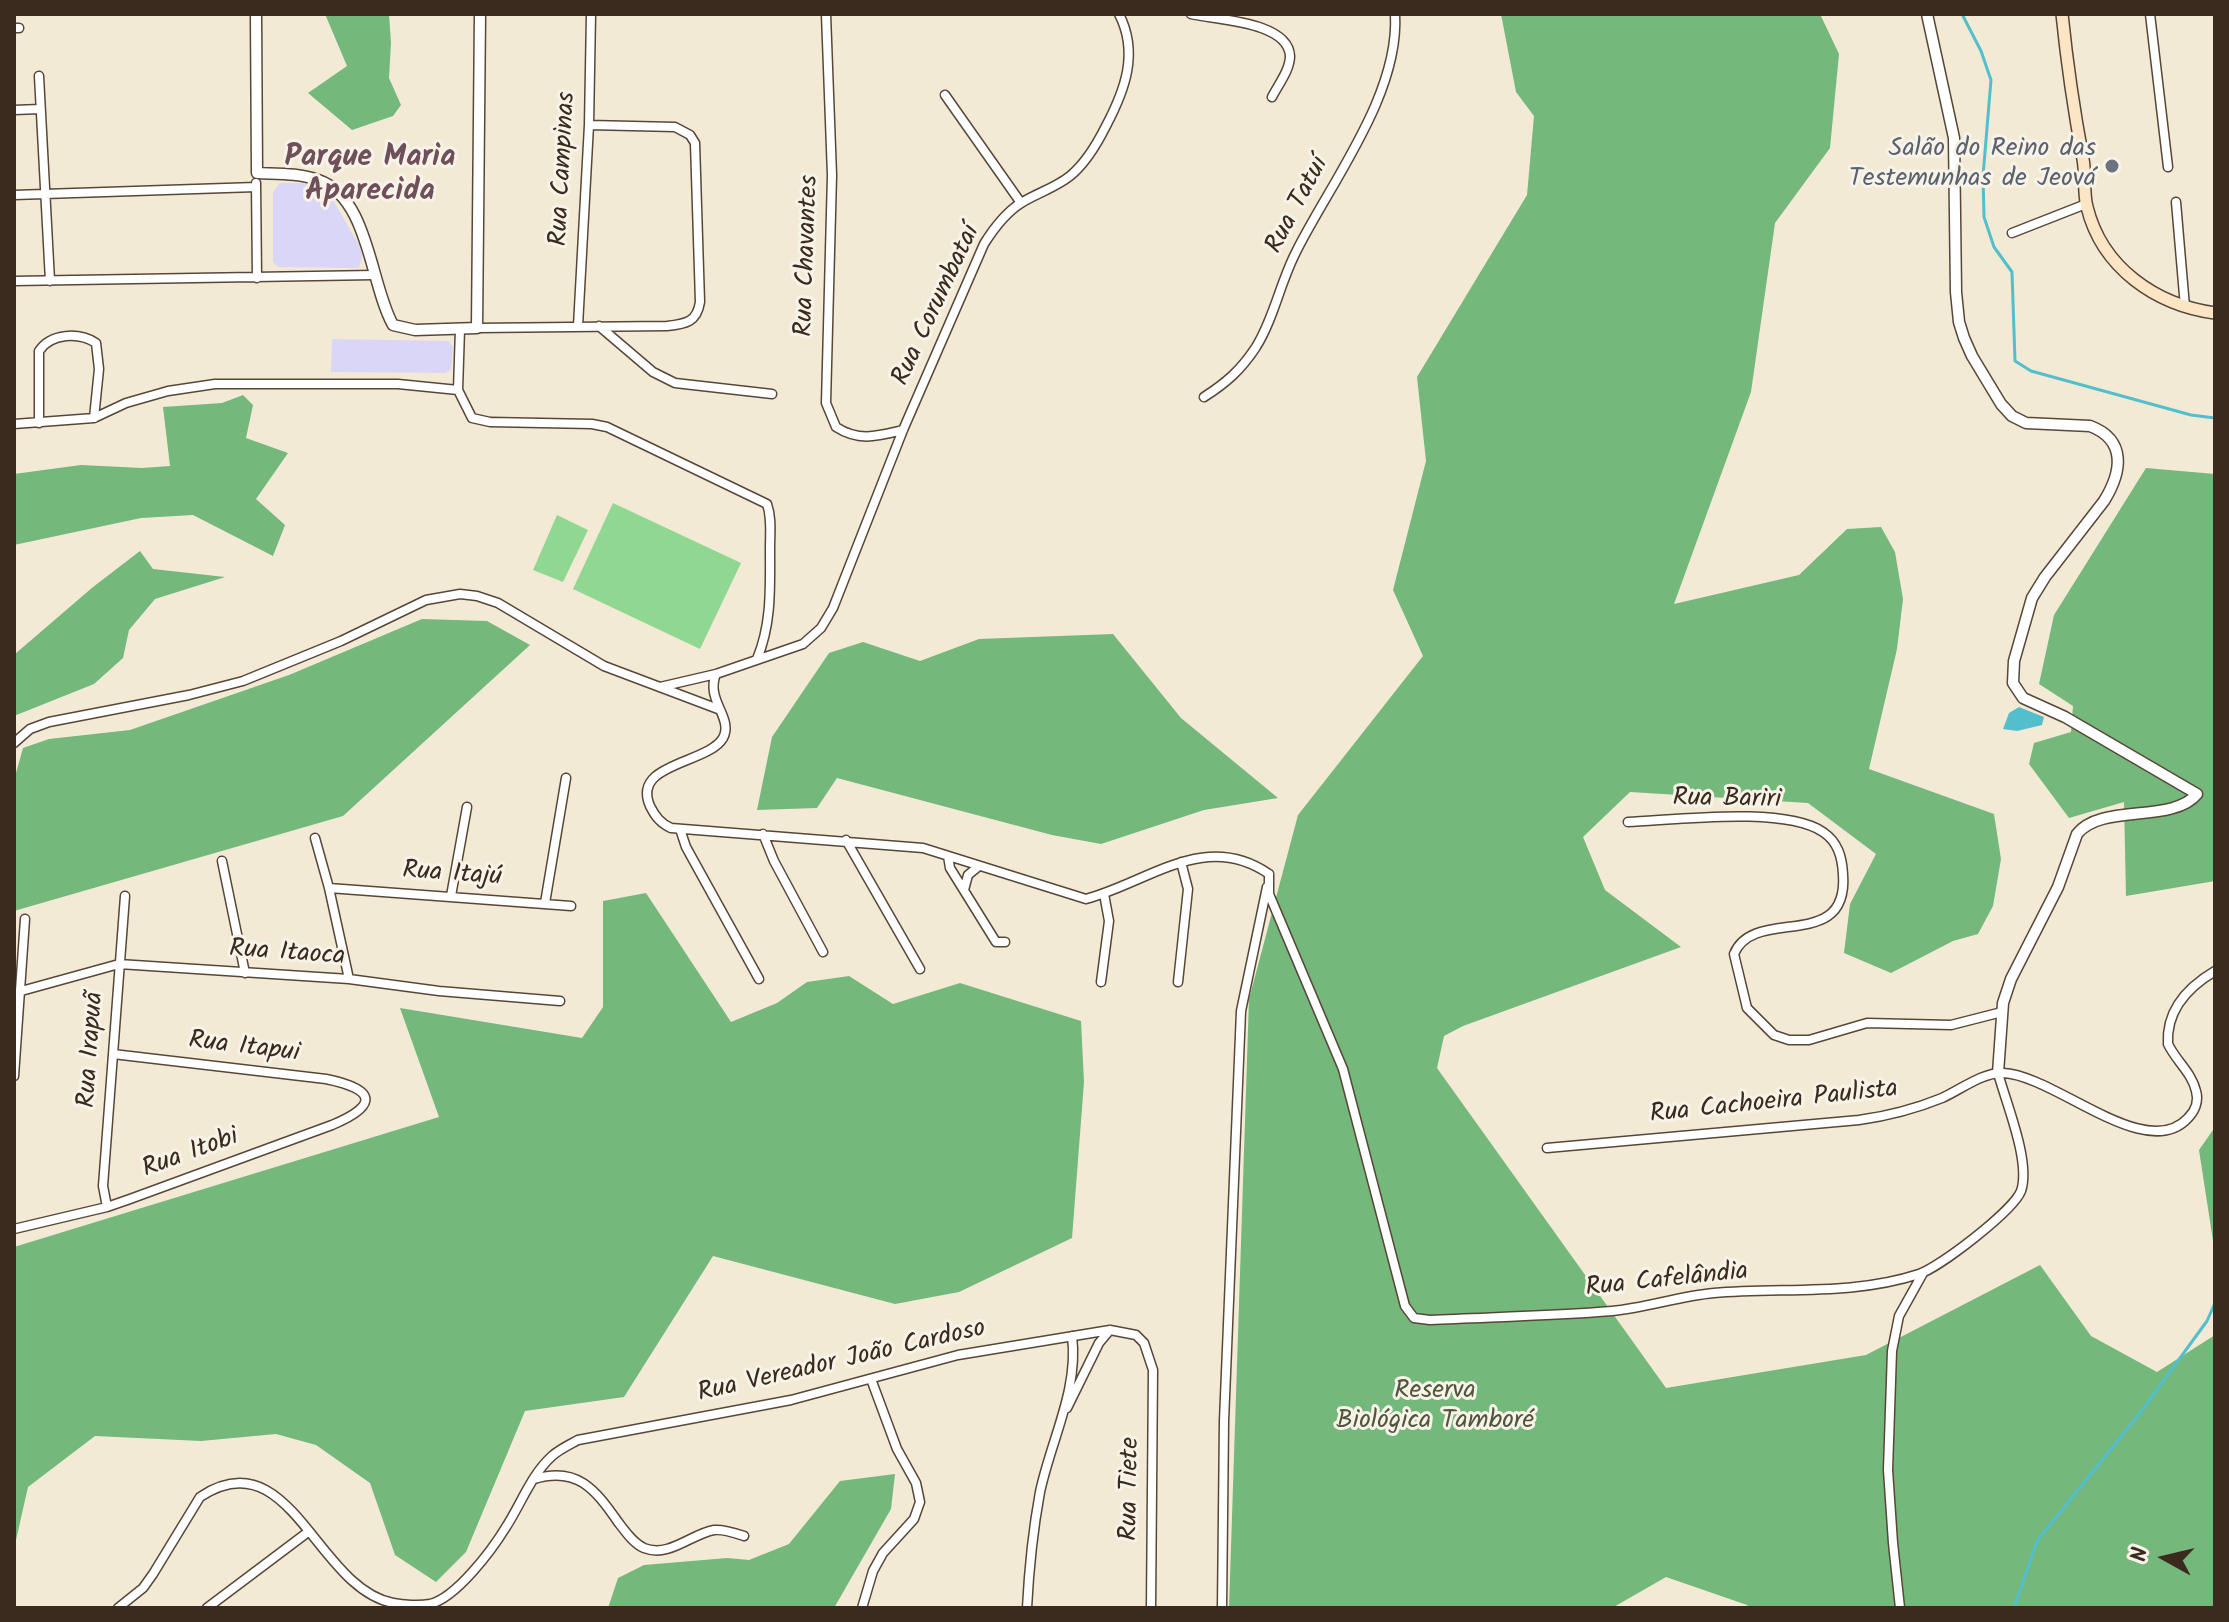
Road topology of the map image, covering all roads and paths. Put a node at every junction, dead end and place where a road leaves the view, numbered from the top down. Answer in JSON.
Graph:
{"nodes":[{"id":1,"x":256,"y":14,"type":"edge"},
{"id":2,"x":480,"y":14,"type":"edge"},
{"id":3,"x":591,"y":14,"type":"edge"},
{"id":4,"x":826,"y":14,"type":"edge"},
{"id":5,"x":1119,"y":14,"type":"edge"},
{"id":6,"x":1191,"y":14,"type":"edge"},
{"id":7,"x":1395,"y":14,"type":"edge"},
{"id":8,"x":1927,"y":14,"type":"edge"},
{"id":9,"x":2062,"y":14,"type":"edge"},
{"id":10,"x":2150,"y":14,"type":"edge"},
{"id":11,"x":1239,"y":18,"type":"edge"},
{"id":12,"x":39,"y":76,"type":"dead end"},
{"id":13,"x":945,"y":95,"type":"dead end"},
{"id":14,"x":1272,"y":97,"type":"dead end"},
{"id":15,"x":40,"y":109,"type":"junction"},
{"id":16,"x":14,"y":110,"type":"edge"},
{"id":17,"x":589,"y":125,"type":"junction"},
{"id":18,"x":2168,"y":167,"type":"dead end"},
{"id":19,"x":257,"y":173,"type":"junction"},
{"id":20,"x":256,"y":187,"type":"junction"},
{"id":21,"x":45,"y":194,"type":"junction"},
{"id":22,"x":14,"y":195,"type":"edge"},
{"id":23,"x":2176,"y":202,"type":"dead end"},
{"id":24,"x":1021,"y":203,"type":"junction"},
{"id":25,"x":2086,"y":204,"type":"junction"},
{"id":26,"x":2012,"y":233,"type":"dead end"},
{"id":27,"x":374,"y":275,"type":"junction"},
{"id":28,"x":257,"y":278,"type":"junction"},
{"id":29,"x":14,"y":281,"type":"edge"},
{"id":30,"x":50,"y":281,"type":"junction"},
{"id":31,"x":2185,"y":308,"type":"junction"},
{"id":32,"x":2215,"y":313,"type":"edge"},
{"id":33,"x":578,"y":326,"type":"junction"},
{"id":34,"x":598,"y":326,"type":"junction"},
{"id":35,"x":477,"y":328,"type":"junction"},
{"id":36,"x":460,"y":329,"type":"junction"},
{"id":37,"x":458,"y":390,"type":"junction"},
{"id":38,"x":772,"y":394,"type":"dead end"},
{"id":39,"x":1204,"y":397,"type":"dead end"},
{"id":40,"x":94,"y":418,"type":"junction"},
{"id":41,"x":39,"y":423,"type":"junction"},
{"id":42,"x":14,"y":424,"type":"edge"},
{"id":43,"x":903,"y":430,"type":"junction"},
{"id":44,"x":757,"y":659,"type":"junction"},
{"id":45,"x":716,"y":674,"type":"junction"},
{"id":46,"x":660,"y":687,"type":"junction"},
{"id":47,"x":720,"y":710,"type":"junction"},
{"id":48,"x":14,"y":743,"type":"edge"},
{"id":49,"x":566,"y":778,"type":"dead end"},
{"id":50,"x":467,"y":807,"type":"dead end"},
{"id":51,"x":1628,"y":822,"type":"dead end"},
{"id":52,"x":680,"y":829,"type":"junction"},
{"id":53,"x":763,"y":834,"type":"junction"},
{"id":54,"x":315,"y":838,"type":"dead end"},
{"id":55,"x":846,"y":840,"type":"junction"},
{"id":56,"x":948,"y":856,"type":"junction"},
{"id":57,"x":222,"y":861,"type":"dead end"},
{"id":58,"x":1181,"y":862,"type":"junction"},
{"id":59,"x":979,"y":866,"type":"junction"},
{"id":60,"x":1269,"y":874,"type":"junction"},
{"id":61,"x":329,"y":888,"type":"junction"},
{"id":62,"x":964,"y":890,"type":"junction"},
{"id":63,"x":1104,"y":894,"type":"junction"},
{"id":64,"x":125,"y":896,"type":"dead end"},
{"id":65,"x":451,"y":896,"type":"junction"},
{"id":66,"x":545,"y":903,"type":"junction"},
{"id":67,"x":571,"y":906,"type":"dead end"},
{"id":68,"x":25,"y":919,"type":"dead end"},
{"id":69,"x":1005,"y":942,"type":"dead end"},
{"id":70,"x":823,"y":952,"type":"dead end"},
{"id":71,"x":119,"y":964,"type":"junction"},
{"id":72,"x":920,"y":969,"type":"dead end"},
{"id":73,"x":2215,"y":971,"type":"edge"},
{"id":74,"x":245,"y":973,"type":"junction"},
{"id":75,"x":349,"y":979,"type":"junction"},
{"id":76,"x":759,"y":979,"type":"dead end"},
{"id":77,"x":1101,"y":982,"type":"dead end"},
{"id":78,"x":1178,"y":982,"type":"dead end"},
{"id":79,"x":17,"y":992,"type":"edge"},
{"id":80,"x":560,"y":1001,"type":"dead end"},
{"id":81,"x":2002,"y":1012,"type":"junction"},
{"id":82,"x":113,"y":1054,"type":"junction"},
{"id":83,"x":1998,"y":1073,"type":"junction"},
{"id":84,"x":14,"y":1076,"type":"edge"},
{"id":85,"x":365,"y":1095,"type":"joint"},
{"id":86,"x":1547,"y":1148,"type":"dead end"},
{"id":87,"x":107,"y":1207,"type":"junction"},
{"id":88,"x":14,"y":1229,"type":"edge"},
{"id":89,"x":1923,"y":1273,"type":"junction"},
{"id":90,"x":1110,"y":1330,"type":"junction"},
{"id":91,"x":1072,"y":1336,"type":"junction"},
{"id":92,"x":871,"y":1379,"type":"junction"},
{"id":93,"x":1063,"y":1416,"type":"junction"},
{"id":94,"x":533,"y":1479,"type":"junction"},
{"id":95,"x":308,"y":1532,"type":"junction"},
{"id":96,"x":744,"y":1536,"type":"dead end"},
{"id":97,"x":387,"y":1606,"type":"edge"},
{"id":98,"x":433,"y":1606,"type":"edge"},
{"id":99,"x":118,"y":1608,"type":"edge"},
{"id":100,"x":207,"y":1608,"type":"edge"},
{"id":101,"x":862,"y":1608,"type":"edge"},
{"id":102,"x":1027,"y":1608,"type":"edge"},
{"id":103,"x":1151,"y":1608,"type":"edge"},
{"id":104,"x":1222,"y":1608,"type":"edge"},
{"id":105,"x":1900,"y":1608,"type":"edge"}],
"edges":[{"from":1,"to":19,"type":"street"},
{"from":2,"to":35,"type":"street"},
{"from":3,"to":17,"type":"street","name":"Rua Campinas"},
{"from":4,"to":43,"type":"street","name":"Rua Chavantes"},
{"from":5,"to":24,"type":"street","name":"Rua Corumbataí"},
{"from":6,"to":11,"type":"street"},
{"from":7,"to":39,"type":"street","name":"Rua Tatuí"},
{"from":8,"to":81,"type":"street"},
{"from":9,"to":25,"type":"main road"},
{"from":10,"to":18,"type":"street"},
{"from":11,"to":14,"type":"street"},
{"from":12,"to":15,"type":"street"},
{"from":13,"to":24,"type":"street"},
{"from":15,"to":16,"type":"street"},
{"from":15,"to":21,"type":"street"},
{"from":17,"to":33,"type":"street","name":"Rua Campinas"},
{"from":17,"to":34,"type":"street"},
{"from":19,"to":20,"type":"street"},
{"from":19,"to":27,"type":"street"},
{"from":20,"to":21,"type":"street"},
{"from":20,"to":28,"type":"street"},
{"from":21,"to":22,"type":"street"},
{"from":21,"to":30,"type":"street"},
{"from":23,"to":31,"type":"street"},
{"from":24,"to":43,"type":"street","name":"Rua Corumbataí"},
{"from":25,"to":26,"type":"street"},
{"from":25,"to":31,"type":"main road"},
{"from":27,"to":28,"type":"street"},
{"from":27,"to":36,"type":"street"},
{"from":28,"to":30,"type":"street"},
{"from":29,"to":30,"type":"street"},
{"from":31,"to":32,"type":"main road"},
{"from":33,"to":34,"type":"street"},
{"from":33,"to":35,"type":"street"},
{"from":34,"to":38,"type":"street"},
{"from":35,"to":36,"type":"street"},
{"from":36,"to":37,"type":"street"},
{"from":37,"to":40,"type":"street"},
{"from":37,"to":44,"type":"street"},
{"from":40,"to":41,"type":"street"},
{"from":40,"to":41,"type":"street"},
{"from":41,"to":42,"type":"street"},
{"from":43,"to":44,"type":"street","name":"Rua Corumbataí"},
{"from":44,"to":45,"type":"street","name":"Rua Corumbataí"},
{"from":45,"to":46,"type":"street","name":"Rua Corumbataí"},
{"from":45,"to":47,"type":"street"},
{"from":46,"to":47,"type":"street"},
{"from":46,"to":48,"type":"street"},
{"from":47,"to":52,"type":"street"},
{"from":49,"to":66,"type":"street"},
{"from":50,"to":65,"type":"street"},
{"from":51,"to":81,"type":"street","name":"Rua Bariri"},
{"from":52,"to":53,"type":"street"},
{"from":52,"to":76,"type":"street"},
{"from":53,"to":55,"type":"street"},
{"from":53,"to":70,"type":"street"},
{"from":54,"to":61,"type":"street"},
{"from":55,"to":56,"type":"street"},
{"from":55,"to":72,"type":"street"},
{"from":56,"to":59,"type":"street"},
{"from":56,"to":62,"type":"street"},
{"from":57,"to":74,"type":"street"},
{"from":58,"to":60,"type":"street"},
{"from":58,"to":63,"type":"street"},
{"from":58,"to":78,"type":"street"},
{"from":59,"to":62,"type":"street"},
{"from":59,"to":63,"type":"street"},
{"from":60,"to":89,"type":"street","name":"Rua Cafelândia"},
{"from":60,"to":104,"type":"street"},
{"from":61,"to":65,"type":"street","name":"Rua Itajú"},
{"from":61,"to":75,"type":"street"},
{"from":62,"to":69,"type":"street"},
{"from":63,"to":77,"type":"street"},
{"from":64,"to":71,"type":"street","name":"Rua Irapuã"},
{"from":65,"to":66,"type":"street","name":"Rua Itajú"},
{"from":66,"to":67,"type":"street","name":"Rua Itajú"},
{"from":68,"to":79,"type":"street"},
{"from":71,"to":74,"type":"street","name":"Rua Itaoca"},
{"from":71,"to":79,"type":"street","name":"Rua Itaoca"},
{"from":71,"to":82,"type":"street","name":"Rua Irapuã"},
{"from":73,"to":83,"type":"street"},
{"from":74,"to":75,"type":"street","name":"Rua Itaoca"},
{"from":75,"to":80,"type":"street","name":"Rua Itaoca"},
{"from":79,"to":84,"type":"street"},
{"from":81,"to":83,"type":"street"},
{"from":82,"to":85,"type":"street","name":"Rua Itapui"},
{"from":82,"to":87,"type":"street","name":"Rua Irapuã"},
{"from":83,"to":86,"type":"street","name":"Rua Cachoeira Paulista"},
{"from":83,"to":89,"type":"street","name":"Rua Cafelândia"},
{"from":85,"to":87,"type":"street","name":"Rua Itobi"},
{"from":87,"to":88,"type":"street","name":"Rua Itobi"},
{"from":89,"to":105,"type":"street","name":"Rua Cafelândia"},
{"from":90,"to":91,"type":"street","name":"Rua Vereador João Cardoso"},
{"from":90,"to":93,"type":"street"},
{"from":90,"to":103,"type":"street","name":"Rua Tiete"},
{"from":91,"to":92,"type":"street","name":"Rua Vereador João Cardoso"},
{"from":91,"to":93,"type":"street"},
{"from":92,"to":94,"type":"street","name":"Rua Vereador João Cardoso"},
{"from":92,"to":101,"type":"street"},
{"from":93,"to":102,"type":"street"},
{"from":94,"to":96,"type":"street"},
{"from":94,"to":98,"type":"street","name":"Rua Vereador João Cardoso"},
{"from":95,"to":97,"type":"street"},
{"from":95,"to":99,"type":"street"},
{"from":95,"to":100,"type":"street"},
{"from":97,"to":98,"type":"street"}]}
